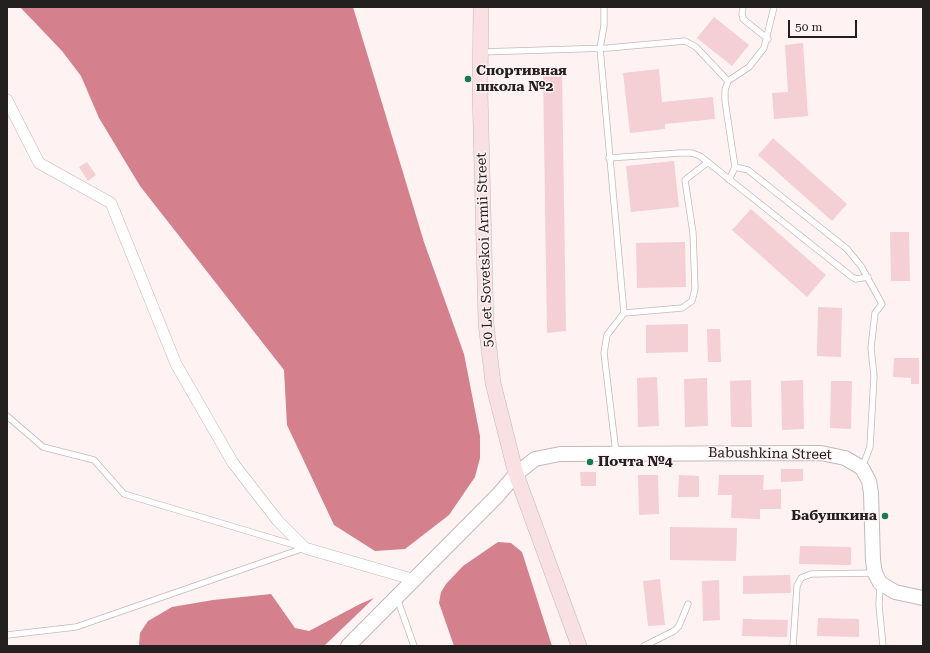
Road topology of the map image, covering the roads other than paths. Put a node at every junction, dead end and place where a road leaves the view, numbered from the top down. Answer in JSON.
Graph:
{"nodes":[{"id":1,"x":480,"y":7,"type":"edge"},
{"id":2,"x":604,"y":7,"type":"edge"},
{"id":3,"x":743,"y":7,"type":"edge"},
{"id":4,"x":774,"y":7,"type":"edge"},
{"id":5,"x":768,"y":39,"type":"junction"},
{"id":6,"x":600,"y":48,"type":"junction"},
{"id":7,"x":480,"y":52,"type":"junction"},
{"id":8,"x":728,"y":81,"type":"junction"},
{"id":9,"x":7,"y":100,"type":"edge"},
{"id":10,"x":608,"y":158,"type":"junction"},
{"id":11,"x":708,"y":162,"type":"junction"},
{"id":12,"x":735,"y":167,"type":"junction"},
{"id":13,"x":729,"y":180,"type":"junction"},
{"id":14,"x":868,"y":277,"type":"junction"},
{"id":15,"x":624,"y":313,"type":"junction"},
{"id":16,"x":7,"y":416,"type":"edge"},
{"id":17,"x":616,"y":454,"type":"junction"},
{"id":18,"x":862,"y":468,"type":"junction"},
{"id":19,"x":516,"y":474,"type":"junction"},
{"id":20,"x":305,"y":548,"type":"junction"},
{"id":21,"x":878,"y":578,"type":"junction"},
{"id":22,"x":415,"y":580,"type":"junction"},
{"id":23,"x":396,"y":598,"type":"junction"},
{"id":24,"x":923,"y":598,"type":"edge"},
{"id":25,"x":688,"y":604,"type":"dead end"},
{"id":26,"x":7,"y":635,"type":"edge"},
{"id":27,"x":348,"y":646,"type":"edge"},
{"id":28,"x":414,"y":646,"type":"edge"},
{"id":29,"x":579,"y":646,"type":"edge"},
{"id":30,"x":644,"y":646,"type":"edge"},
{"id":31,"x":793,"y":646,"type":"edge"},
{"id":32,"x":882,"y":646,"type":"edge"}],
"edges":[{"from":1,"to":7,"type":"main road","name":"50 Let Sovetskoi Armii Street"},
{"from":2,"to":6,"type":"lane"},
{"from":3,"to":5,"type":"lane"},
{"from":4,"to":5,"type":"lane"},
{"from":5,"to":8,"type":"lane"},
{"from":6,"to":7,"type":"lane"},
{"from":6,"to":8,"type":"lane"},
{"from":6,"to":10,"type":"lane"},
{"from":7,"to":19,"type":"main road","name":"50 Let Sovetskoi Armii Street"},
{"from":8,"to":12,"type":"lane"},
{"from":9,"to":20,"type":"street"},
{"from":10,"to":11,"type":"lane"},
{"from":10,"to":15,"type":"lane"},
{"from":11,"to":13,"type":"lane"},
{"from":11,"to":15,"type":"lane"},
{"from":12,"to":13,"type":"lane"},
{"from":12,"to":14,"type":"lane"},
{"from":13,"to":14,"type":"lane"},
{"from":14,"to":18,"type":"lane"},
{"from":15,"to":17,"type":"lane"},
{"from":16,"to":20,"type":"lane"},
{"from":17,"to":18,"type":"street","name":"Babushkina Street"},
{"from":17,"to":19,"type":"street","name":"Babushkina Street"},
{"from":18,"to":21,"type":"street"},
{"from":19,"to":22,"type":"street","name":"Babushkina Street"},
{"from":19,"to":29,"type":"main road","name":"50 Let Sovetskoi Armii Street"},
{"from":20,"to":22,"type":"street"},
{"from":20,"to":26,"type":"lane"},
{"from":21,"to":24,"type":"street"},
{"from":21,"to":31,"type":"lane"},
{"from":21,"to":32,"type":"lane"},
{"from":22,"to":23,"type":"street","name":"Babushkina Street"},
{"from":23,"to":27,"type":"street","name":"Babushkina Street"},
{"from":23,"to":28,"type":"lane"},
{"from":25,"to":30,"type":"lane"}]}
